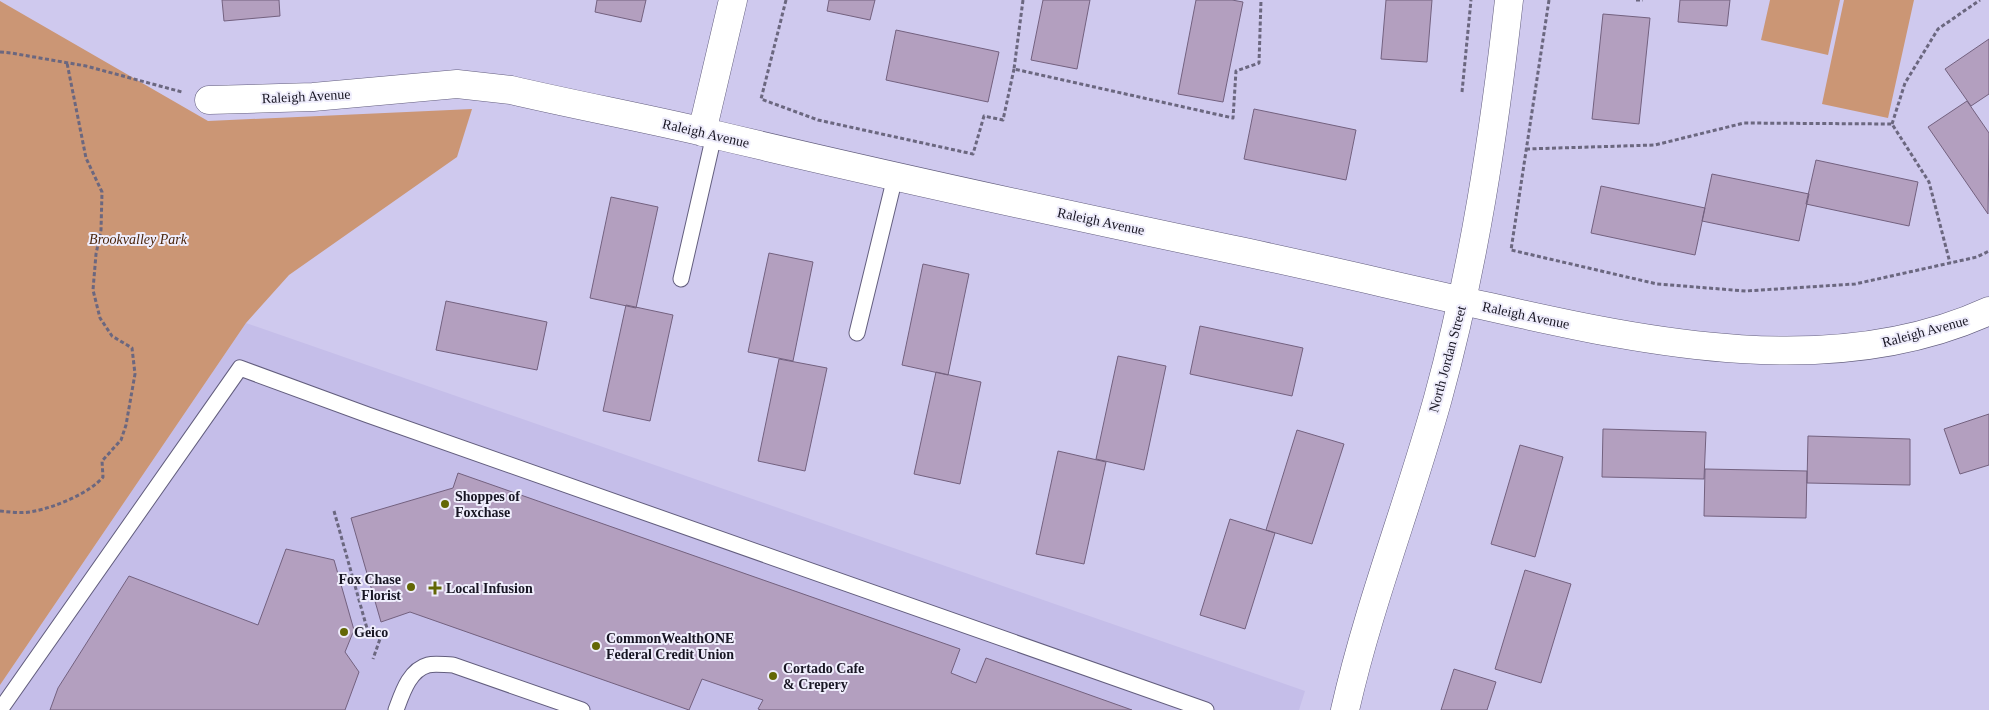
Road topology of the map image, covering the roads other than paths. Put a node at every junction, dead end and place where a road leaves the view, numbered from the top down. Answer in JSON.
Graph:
{"nodes":[{"id":1,"x":733,"y":0,"type":"edge"},
{"id":2,"x":1509,"y":0,"type":"edge"},
{"id":3,"x":209,"y":100,"type":"road end"},
{"id":4,"x":708,"y":133,"type":"junction"},
{"id":5,"x":895,"y":177,"type":"junction"},
{"id":6,"x":681,"y":280,"type":"dead end"},
{"id":7,"x":1462,"y":301,"type":"junction"},
{"id":8,"x":1989,"y":311,"type":"edge"},
{"id":9,"x":858,"y":333,"type":"dead end"},
{"id":10,"x":0,"y":710,"type":"edge"},
{"id":11,"x":396,"y":710,"type":"edge"},
{"id":12,"x":582,"y":710,"type":"edge"},
{"id":13,"x":1206,"y":710,"type":"edge"},
{"id":14,"x":1345,"y":710,"type":"edge"}],
"edges":[{"from":1,"to":4,"type":"street"},
{"from":2,"to":7,"type":"street","name":"North Jordan Street"},
{"from":3,"to":4,"type":"street","name":"Raleigh Avenue"},
{"from":4,"to":5,"type":"street","name":"Raleigh Avenue"},
{"from":4,"to":6,"type":"lane"},
{"from":5,"to":7,"type":"street","name":"Raleigh Avenue"},
{"from":5,"to":9,"type":"lane"},
{"from":7,"to":8,"type":"street","name":"Raleigh Avenue"},
{"from":7,"to":14,"type":"street","name":"North Jordan Street"},
{"from":10,"to":13,"type":"lane"},
{"from":11,"to":12,"type":"lane"}]}
